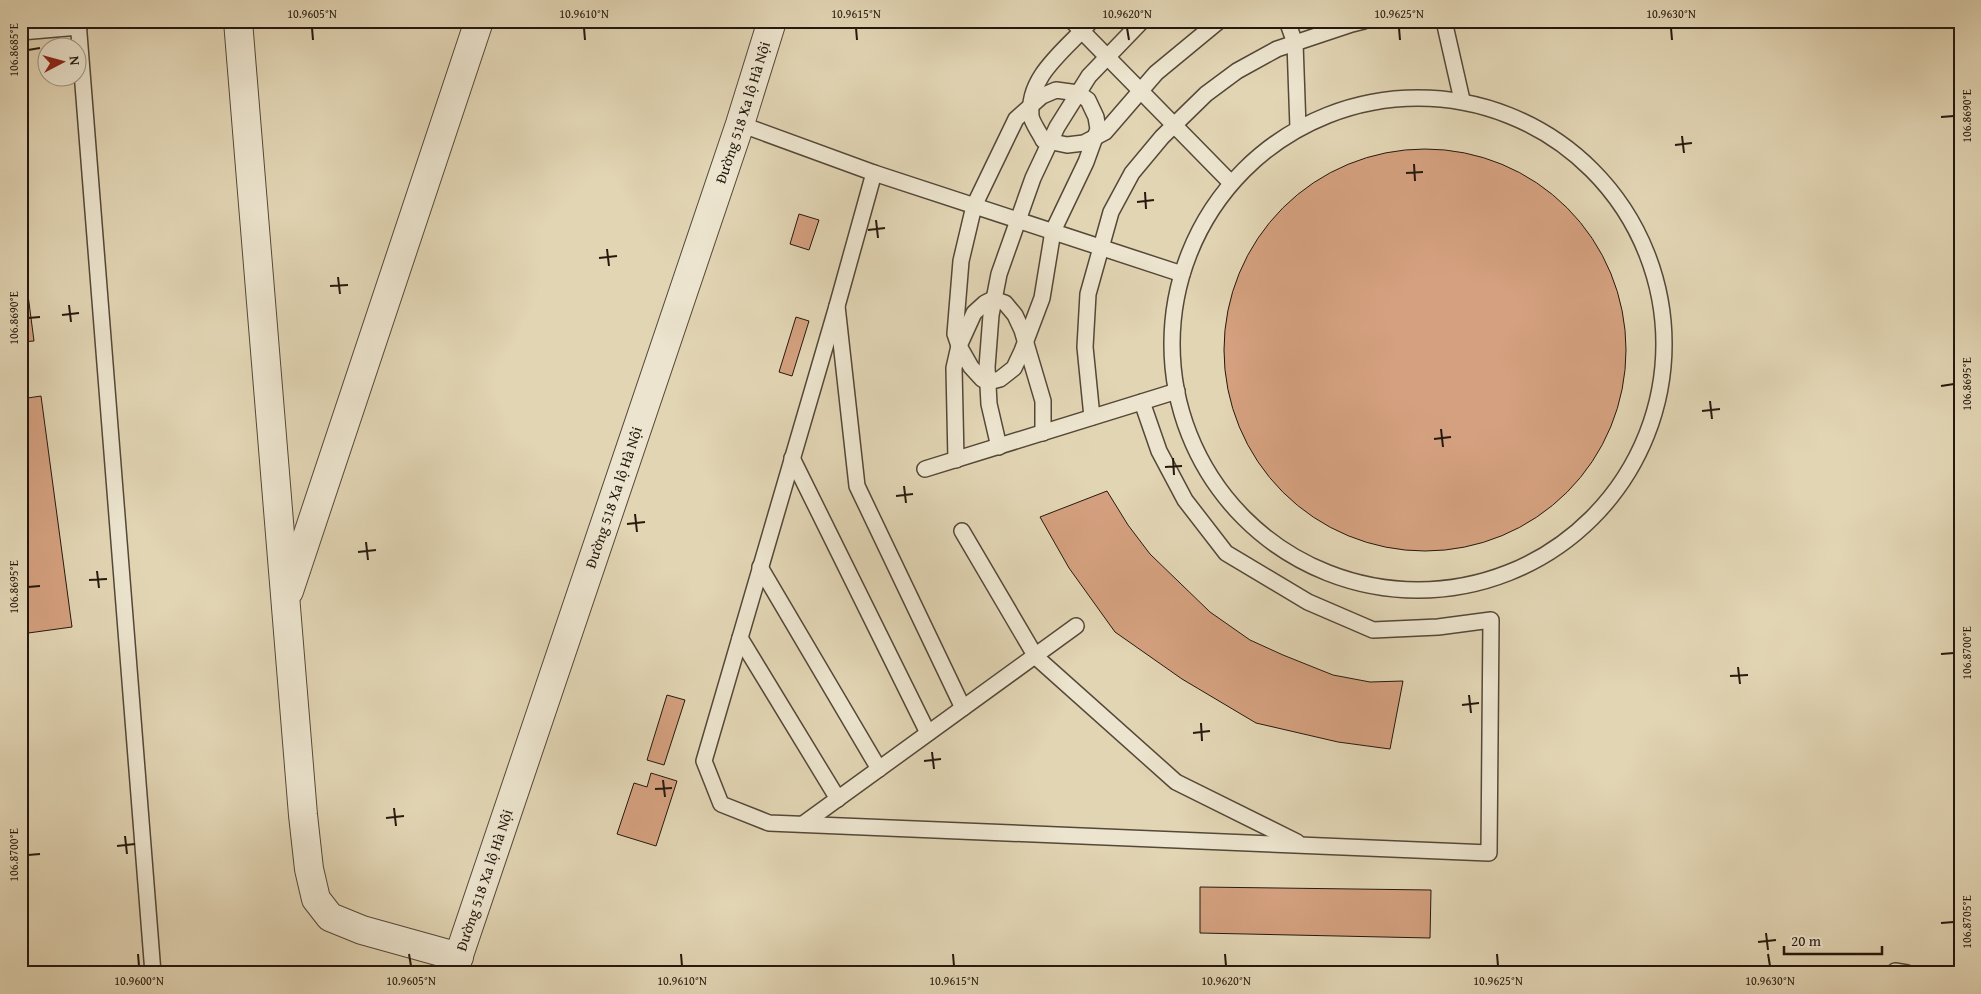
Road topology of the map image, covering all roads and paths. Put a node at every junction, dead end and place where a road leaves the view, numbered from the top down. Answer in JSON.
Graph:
{"nodes":[{"id":1,"x":238,"y":21,"type":"edge"},
{"id":2,"x":479,"y":21,"type":"edge"},
{"id":3,"x":772,"y":21,"type":"edge"},
{"id":4,"x":1142,"y":21,"type":"edge"},
{"id":5,"x":1219,"y":21,"type":"edge"},
{"id":6,"x":1287,"y":21,"type":"edge"},
{"id":7,"x":1364,"y":21,"type":"edge"},
{"id":8,"x":1444,"y":21,"type":"edge"},
{"id":9,"x":78,"y":24,"type":"edge"},
{"id":10,"x":1082,"y":25,"type":"edge"},
{"id":11,"x":21,"y":32,"type":"edge"},
{"id":12,"x":1295,"y":43,"type":"junction"},
{"id":13,"x":1107,"y":57,"type":"junction"},
{"id":14,"x":1140,"y":91,"type":"junction"},
{"id":15,"x":1078,"y":93,"type":"junction"},
{"id":16,"x":1462,"y":100,"type":"junction"},
{"id":17,"x":1032,"y":105,"type":"junction"},
{"id":18,"x":740,"y":124,"type":"junction"},
{"id":19,"x":1175,"y":125,"type":"junction"},
{"id":20,"x":1298,"y":128,"type":"junction"},
{"id":21,"x":1094,"y":137,"type":"junction"},
{"id":22,"x":1051,"y":141,"type":"junction"},
{"id":23,"x":874,"y":173,"type":"junction"},
{"id":24,"x":1231,"y":183,"type":"junction"},
{"id":25,"x":974,"y":206,"type":"junction"},
{"id":26,"x":1018,"y":220,"type":"junction"},
{"id":27,"x":1053,"y":232,"type":"junction"},
{"id":28,"x":1102,"y":247,"type":"junction"},
{"id":29,"x":1182,"y":274,"type":"junction"},
{"id":30,"x":993,"y":299,"type":"junction"},
{"id":31,"x":837,"y":306,"type":"junction"},
{"id":32,"x":1026,"y":342,"type":"junction"},
{"id":33,"x":959,"y":346,"type":"junction"},
{"id":34,"x":988,"y":382,"type":"junction"},
{"id":35,"x":1177,"y":391,"type":"junction"},
{"id":36,"x":1142,"y":402,"type":"junction"},
{"id":37,"x":1092,"y":418,"type":"junction"},
{"id":38,"x":1043,"y":433,"type":"junction"},
{"id":39,"x":998,"y":447,"type":"junction"},
{"id":40,"x":792,"y":458,"type":"junction"},
{"id":41,"x":956,"y":460,"type":"junction"},
{"id":42,"x":925,"y":469,"type":"dead end"},
{"id":43,"x":962,"y":531,"type":"dead end"},
{"id":44,"x":760,"y":567,"type":"junction"},
{"id":45,"x":284,"y":604,"type":"junction"},
{"id":46,"x":1076,"y":626,"type":"dead end"},
{"id":47,"x":740,"y":638,"type":"junction"},
{"id":48,"x":1036,"y":656,"type":"junction"},
{"id":49,"x":963,"y":708,"type":"junction"},
{"id":50,"x":928,"y":734,"type":"junction"},
{"id":51,"x":879,"y":769,"type":"junction"},
{"id":52,"x":838,"y":799,"type":"junction"},
{"id":53,"x":803,"y":824,"type":"junction"},
{"id":54,"x":1302,"y":845,"type":"junction"},
{"id":55,"x":456,"y":965,"type":"edge"},
{"id":56,"x":153,"y":973,"type":"edge"},
{"id":57,"x":1895,"y":973,"type":"edge"},
{"id":58,"x":1907,"y":973,"type":"edge"}],
"edges":[{"from":1,"to":45,"type":"street"},
{"from":2,"to":45,"type":"street"},
{"from":3,"to":18,"type":"street","name":"Đường 518 Xa lộ Hà Nội"},
{"from":4,"to":13,"type":"lane"},
{"from":5,"to":14,"type":"lane"},
{"from":6,"to":12,"type":"lane"},
{"from":7,"to":12,"type":"lane"},
{"from":8,"to":16,"type":"lane"},
{"from":9,"to":11,"type":"lane"},
{"from":9,"to":56,"type":"lane"},
{"from":10,"to":13,"type":"lane"},
{"from":10,"to":17,"type":"lane"},
{"from":12,"to":19,"type":"lane"},
{"from":12,"to":20,"type":"lane"},
{"from":13,"to":14,"type":"lane"},
{"from":13,"to":15,"type":"lane"},
{"from":14,"to":19,"type":"lane"},
{"from":14,"to":21,"type":"lane"},
{"from":15,"to":17,"type":"lane"},
{"from":15,"to":21,"type":"lane"},
{"from":15,"to":22,"type":"lane"},
{"from":16,"to":20,"type":"lane"},
{"from":16,"to":35,"type":"lane"},
{"from":17,"to":22,"type":"lane"},
{"from":17,"to":25,"type":"lane"},
{"from":18,"to":23,"type":"lane"},
{"from":18,"to":55,"type":"street","name":"Đường 518 Xa lộ Hà Nội"},
{"from":19,"to":24,"type":"lane"},
{"from":19,"to":28,"type":"lane"},
{"from":20,"to":24,"type":"lane"},
{"from":21,"to":22,"type":"lane"},
{"from":21,"to":27,"type":"lane"},
{"from":22,"to":26,"type":"lane"},
{"from":23,"to":25,"type":"lane"},
{"from":23,"to":31,"type":"lane"},
{"from":24,"to":29,"type":"lane"},
{"from":25,"to":26,"type":"lane"},
{"from":25,"to":33,"type":"lane"},
{"from":26,"to":27,"type":"lane"},
{"from":26,"to":30,"type":"lane"},
{"from":27,"to":28,"type":"lane"},
{"from":27,"to":32,"type":"lane"},
{"from":28,"to":29,"type":"lane"},
{"from":28,"to":37,"type":"lane"},
{"from":29,"to":35,"type":"lane"},
{"from":30,"to":32,"type":"lane"},
{"from":30,"to":33,"type":"lane"},
{"from":30,"to":34,"type":"lane"},
{"from":31,"to":40,"type":"lane"},
{"from":31,"to":49,"type":"lane"},
{"from":32,"to":34,"type":"lane"},
{"from":32,"to":38,"type":"lane"},
{"from":33,"to":34,"type":"lane"},
{"from":33,"to":41,"type":"lane"},
{"from":34,"to":39,"type":"lane"},
{"from":35,"to":36,"type":"lane"},
{"from":36,"to":37,"type":"lane"},
{"from":36,"to":54,"type":"lane"},
{"from":37,"to":38,"type":"lane"},
{"from":38,"to":39,"type":"lane"},
{"from":39,"to":41,"type":"lane"},
{"from":40,"to":44,"type":"lane"},
{"from":40,"to":50,"type":"lane"},
{"from":41,"to":42,"type":"lane"},
{"from":43,"to":48,"type":"lane"},
{"from":44,"to":47,"type":"lane"},
{"from":44,"to":51,"type":"lane"},
{"from":45,"to":55,"type":"street"},
{"from":46,"to":48,"type":"lane"},
{"from":47,"to":52,"type":"lane"},
{"from":47,"to":53,"type":"lane"},
{"from":48,"to":49,"type":"lane"},
{"from":48,"to":54,"type":"lane"},
{"from":49,"to":50,"type":"lane"},
{"from":50,"to":51,"type":"lane"},
{"from":51,"to":52,"type":"lane"},
{"from":52,"to":53,"type":"lane"},
{"from":53,"to":54,"type":"lane"},
{"from":57,"to":58,"type":"lane"}]}
